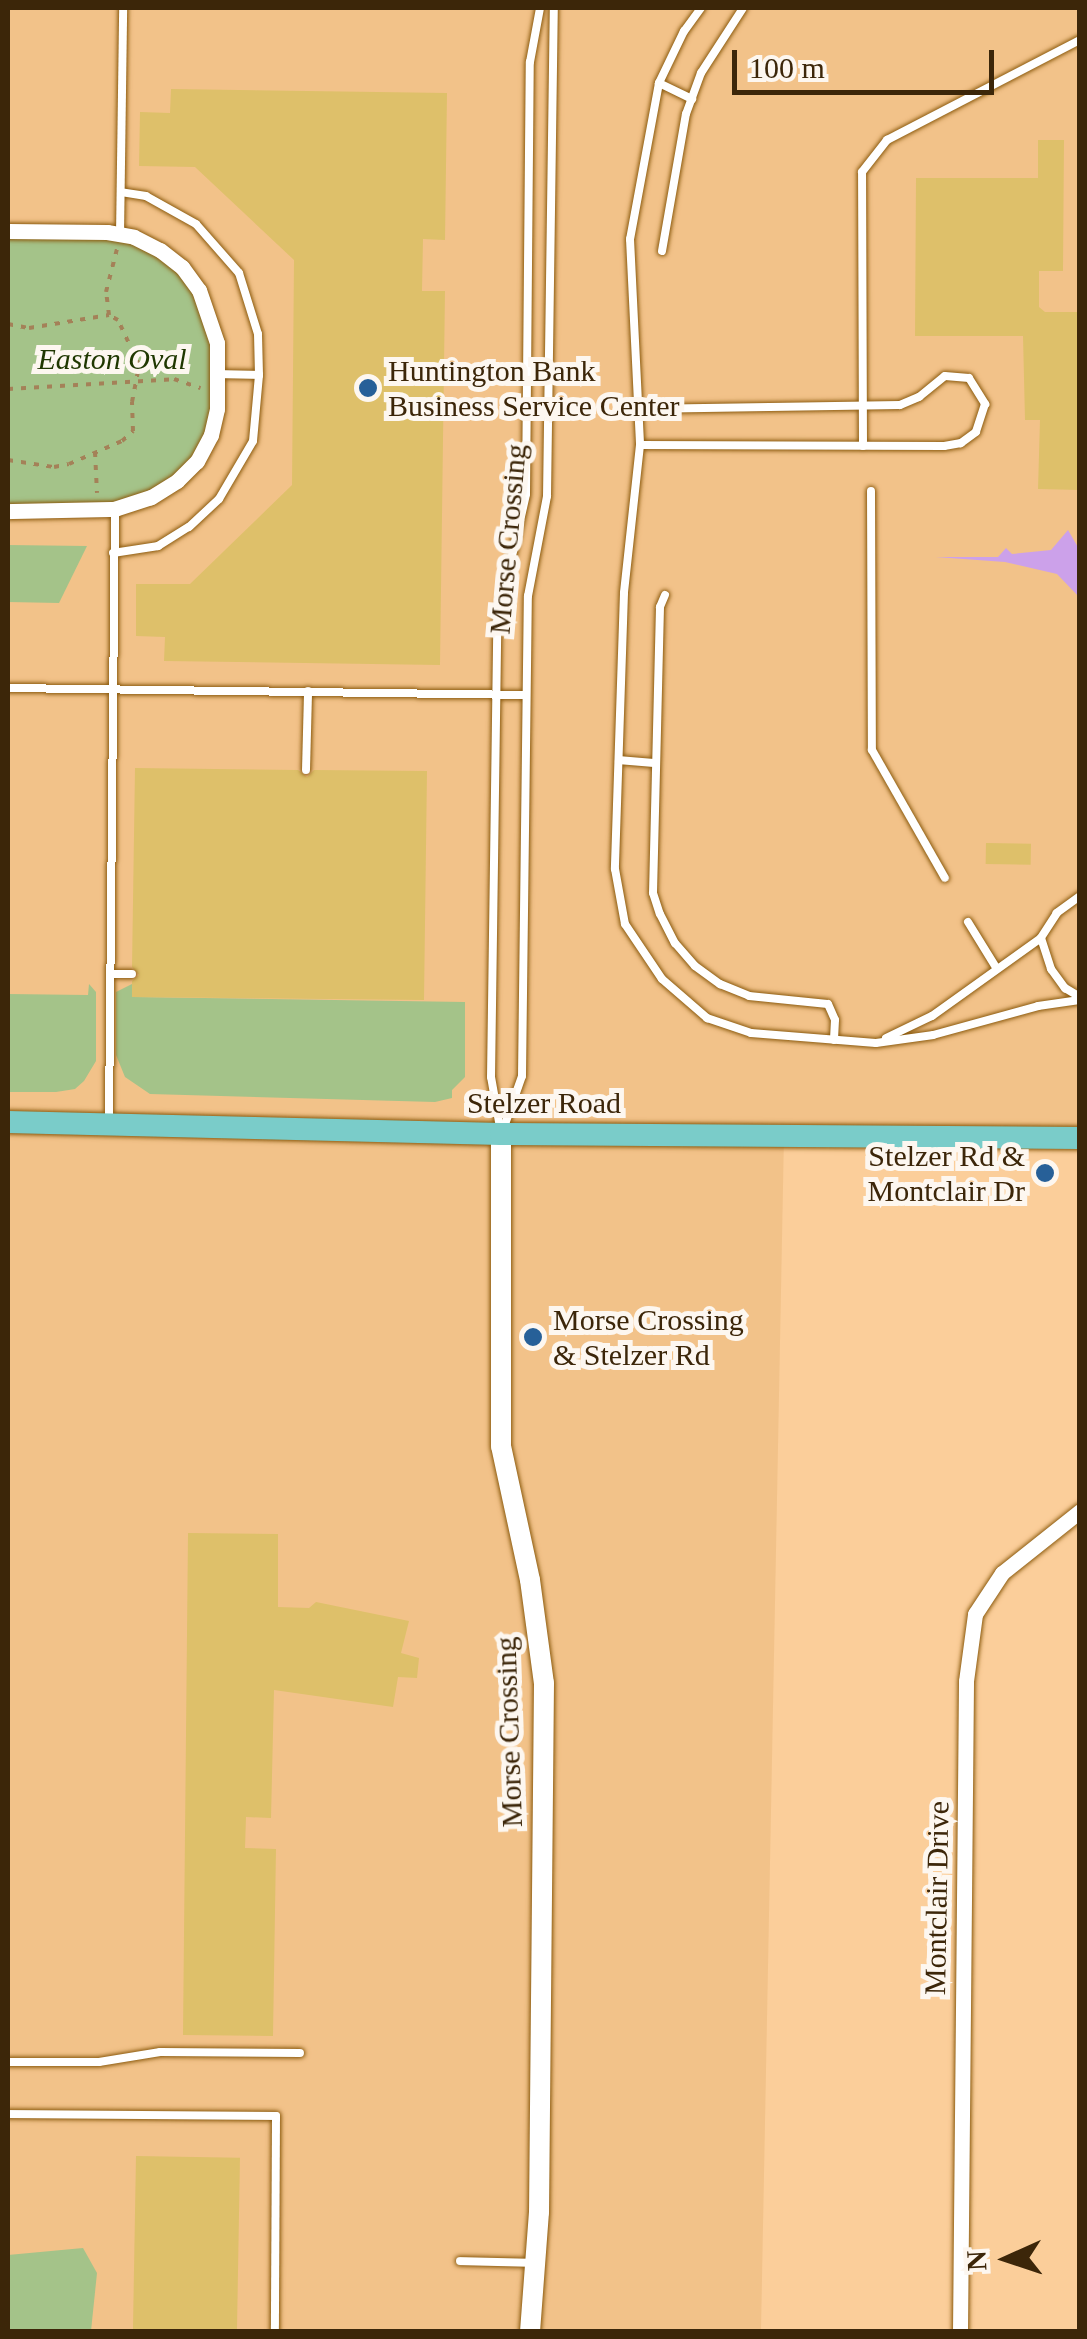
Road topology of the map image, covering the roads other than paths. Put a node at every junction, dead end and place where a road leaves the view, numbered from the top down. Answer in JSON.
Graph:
{"nodes":[{"id":1,"x":123,"y":8,"type":"edge"},
{"id":2,"x":540,"y":8,"type":"edge"},
{"id":3,"x":554,"y":8,"type":"edge"},
{"id":4,"x":701,"y":8,"type":"edge"},
{"id":5,"x":743,"y":8,"type":"edge"},
{"id":6,"x":1080,"y":40,"type":"edge"},
{"id":7,"x":659,"y":82,"type":"junction"},
{"id":8,"x":692,"y":99,"type":"junction"},
{"id":9,"x":121,"y":192,"type":"junction"},
{"id":10,"x":8,"y":231,"type":"edge"},
{"id":11,"x":120,"y":235,"type":"junction"},
{"id":12,"x":662,"y":251,"type":"dead end"},
{"id":13,"x":217,"y":374,"type":"junction"},
{"id":14,"x":258,"y":375,"type":"junction"},
{"id":15,"x":862,"y":408,"type":"junction"},
{"id":16,"x":639,"y":409,"type":"junction"},
{"id":17,"x":640,"y":446,"type":"junction"},
{"id":18,"x":863,"y":446,"type":"junction"},
{"id":19,"x":871,"y":491,"type":"dead end"},
{"id":20,"x":107,"y":510,"type":"junction"},
{"id":21,"x":8,"y":511,"type":"edge"},
{"id":22,"x":113,"y":553,"type":"junction"},
{"id":23,"x":666,"y":594,"type":"dead end"},
{"id":24,"x":8,"y":688,"type":"edge"},
{"id":25,"x":112,"y":688,"type":"junction"},
{"id":26,"x":308,"y":691,"type":"junction"},
{"id":27,"x":496,"y":694,"type":"junction"},
{"id":28,"x":526,"y":695,"type":"junction"},
{"id":29,"x":618,"y":760,"type":"junction"},
{"id":30,"x":656,"y":763,"type":"junction"},
{"id":31,"x":306,"y":770,"type":"dead end"},
{"id":32,"x":946,"y":878,"type":"dead end"},
{"id":33,"x":1080,"y":896,"type":"edge"},
{"id":34,"x":968,"y":922,"type":"dead end"},
{"id":35,"x":1041,"y":938,"type":"junction"},
{"id":36,"x":997,"y":969,"type":"junction"},
{"id":37,"x":110,"y":974,"type":"junction"},
{"id":38,"x":132,"y":974,"type":"dead end"},
{"id":39,"x":1080,"y":999,"type":"edge"},
{"id":40,"x":834,"y":1040,"type":"junction"},
{"id":41,"x":876,"y":1043,"type":"junction"},
{"id":42,"x":8,"y":1122,"type":"edge"},
{"id":43,"x":109,"y":1125,"type":"junction"},
{"id":44,"x":502,"y":1134,"type":"junction"},
{"id":45,"x":1080,"y":1138,"type":"edge"},
{"id":46,"x":1080,"y":1511,"type":"edge"},
{"id":47,"x":300,"y":2052,"type":"dead end"},
{"id":48,"x":8,"y":2062,"type":"edge"},
{"id":49,"x":8,"y":2114,"type":"edge"},
{"id":50,"x":460,"y":2261,"type":"dead end"},
{"id":51,"x":535,"y":2263,"type":"junction"},
{"id":52,"x":275,"y":2332,"type":"edge"},
{"id":53,"x":530,"y":2332,"type":"edge"},
{"id":54,"x":960,"y":2332,"type":"edge"}],
"edges":[{"from":1,"to":9,"type":"lane"},
{"from":2,"to":27,"type":"lane","name":"Morse Crossing"},
{"from":3,"to":28,"type":"lane","name":"Morse Crossing"},
{"from":4,"to":7,"type":"lane"},
{"from":5,"to":8,"type":"lane"},
{"from":6,"to":15,"type":"lane"},
{"from":7,"to":8,"type":"lane"},
{"from":7,"to":16,"type":"lane"},
{"from":8,"to":12,"type":"lane"},
{"from":9,"to":11,"type":"lane"},
{"from":9,"to":14,"type":"lane"},
{"from":10,"to":11,"type":"street"},
{"from":11,"to":13,"type":"street"},
{"from":13,"to":14,"type":"lane"},
{"from":13,"to":20,"type":"street"},
{"from":14,"to":22,"type":"lane"},
{"from":15,"to":16,"type":"lane"},
{"from":15,"to":18,"type":"lane"},
{"from":15,"to":18,"type":"lane"},
{"from":16,"to":17,"type":"lane"},
{"from":17,"to":18,"type":"lane"},
{"from":17,"to":29,"type":"lane"},
{"from":19,"to":32,"type":"lane"},
{"from":20,"to":21,"type":"street"},
{"from":20,"to":22,"type":"lane"},
{"from":22,"to":25,"type":"lane"},
{"from":23,"to":30,"type":"lane"},
{"from":24,"to":25,"type":"lane"},
{"from":25,"to":26,"type":"lane"},
{"from":25,"to":37,"type":"lane"},
{"from":26,"to":27,"type":"lane"},
{"from":26,"to":31,"type":"lane"},
{"from":27,"to":28,"type":"lane"},
{"from":27,"to":44,"type":"lane","name":"Morse Crossing"},
{"from":28,"to":44,"type":"lane","name":"Morse Crossing"},
{"from":29,"to":30,"type":"lane"},
{"from":29,"to":40,"type":"lane"},
{"from":30,"to":40,"type":"lane"},
{"from":33,"to":35,"type":"lane"},
{"from":34,"to":36,"type":"lane"},
{"from":35,"to":36,"type":"lane"},
{"from":35,"to":39,"type":"lane"},
{"from":36,"to":41,"type":"lane"},
{"from":37,"to":38,"type":"lane"},
{"from":37,"to":43,"type":"lane"},
{"from":39,"to":41,"type":"lane"},
{"from":40,"to":41,"type":"lane"},
{"from":42,"to":43,"type":"main road","name":"Stelzer Road"},
{"from":43,"to":44,"type":"main road","name":"Stelzer Road"},
{"from":44,"to":45,"type":"main road","name":"Stelzer Road"},
{"from":44,"to":51,"type":"main road","name":"Morse Crossing"},
{"from":46,"to":54,"type":"street","name":"Montclair Drive"},
{"from":47,"to":48,"type":"lane"},
{"from":49,"to":52,"type":"lane"},
{"from":50,"to":51,"type":"lane"},
{"from":51,"to":53,"type":"main road","name":"Morse Crossing"}]}
